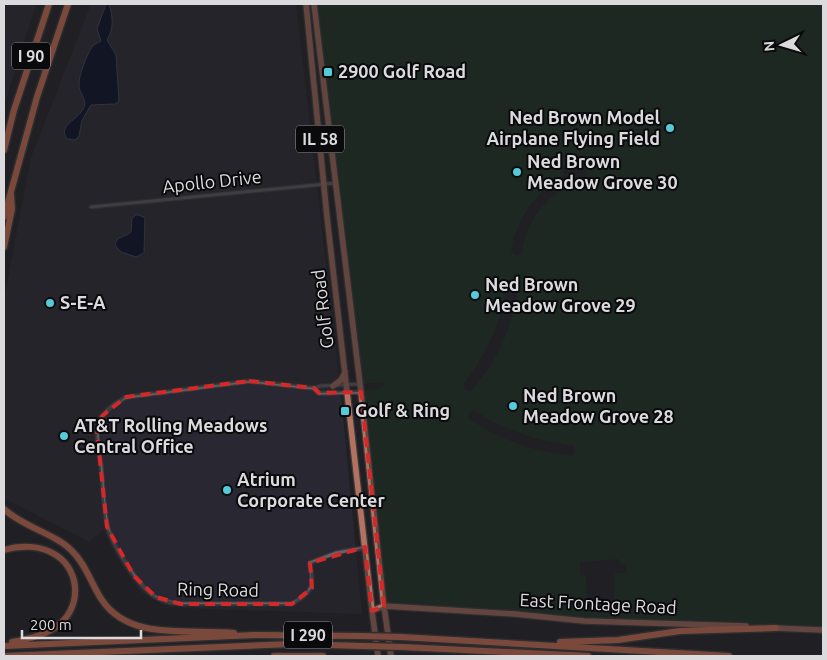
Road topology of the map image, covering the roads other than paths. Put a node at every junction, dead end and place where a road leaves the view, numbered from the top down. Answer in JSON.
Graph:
{"nodes":[{"id":1,"x":49,"y":4,"type":"edge"},
{"id":2,"x":68,"y":4,"type":"edge"},
{"id":3,"x":306,"y":4,"type":"edge"},
{"id":4,"x":314,"y":4,"type":"edge"},
{"id":5,"x":4,"y":150,"type":"edge"},
{"id":6,"x":324,"y":184,"type":"junction"},
{"id":7,"x":336,"y":184,"type":"junction"},
{"id":8,"x":11,"y":188,"type":"junction"},
{"id":9,"x":91,"y":207,"type":"dead end"},
{"id":10,"x":4,"y":217,"type":"edge"},
{"id":11,"x":4,"y":247,"type":"edge"},
{"id":12,"x":345,"y":372,"type":"junction"},
{"id":13,"x":360,"y":384,"type":"junction"},
{"id":14,"x":346,"y":385,"type":"junction"},
{"id":15,"x":333,"y":386,"type":"junction"},
{"id":16,"x":314,"y":388,"type":"junction"},
{"id":17,"x":361,"y":392,"type":"junction"},
{"id":18,"x":347,"y":393,"type":"junction"},
{"id":19,"x":4,"y":509,"type":"edge"},
{"id":20,"x":365,"y":548,"type":"junction"},
{"id":21,"x":4,"y":550,"type":"edge"},
{"id":22,"x":384,"y":606,"type":"junction"},
{"id":23,"x":372,"y":611,"type":"junction"},
{"id":24,"x":776,"y":628,"type":"junction"},
{"id":25,"x":823,"y":630,"type":"edge"},
{"id":26,"x":255,"y":636,"type":"junction"},
{"id":27,"x":4,"y":644,"type":"edge"},
{"id":28,"x":526,"y":644,"type":"junction"},
{"id":29,"x":5,"y":656,"type":"edge"},
{"id":30,"x":274,"y":656,"type":"edge"},
{"id":31,"x":323,"y":656,"type":"edge"},
{"id":32,"x":378,"y":656,"type":"edge"},
{"id":33,"x":391,"y":656,"type":"edge"},
{"id":34,"x":588,"y":656,"type":"edge"},
{"id":35,"x":728,"y":656,"type":"edge"}],
"edges":[{"from":1,"to":5,"type":"highway","number":"I 90"},
{"from":2,"to":8,"type":"highway","number":"I 90"},
{"from":3,"to":6,"type":"main road","name":"Golf Road","number":"IL 58"},
{"from":4,"to":7,"type":"main road","name":"Golf Road","number":"IL 58"},
{"from":6,"to":7,"type":"street","name":"Apollo Drive"},
{"from":6,"to":9,"type":"street","name":"Apollo Drive"},
{"from":6,"to":12,"type":"main road","name":"Golf Road","number":"IL 58"},
{"from":7,"to":13,"type":"main road","name":"Golf Road","number":"IL 58"},
{"from":8,"to":10,"type":"highway","number":"I 90"},
{"from":8,"to":11,"type":"highway"},
{"from":12,"to":14,"type":"main road","name":"Golf Road","number":"IL 58"},
{"from":12,"to":15,"type":"main road"},
{"from":13,"to":14,"type":"street","name":"Ring Road"},
{"from":13,"to":17,"type":"main road","name":"Golf Road","number":"IL 58"},
{"from":14,"to":15,"type":"street","name":"Ring Road"},
{"from":14,"to":18,"type":"main road","name":"Golf Road","number":"IL 58"},
{"from":15,"to":16,"type":"street","name":"Ring Road"},
{"from":16,"to":18,"type":"street","name":"Ring Road"},
{"from":16,"to":20,"type":"street","name":"Ring Road"},
{"from":17,"to":18,"type":"street","name":"Ring Road"},
{"from":17,"to":22,"type":"main road","name":"Golf Road","number":"IL 58"},
{"from":18,"to":20,"type":"main road","name":"Golf Road","number":"IL 58"},
{"from":19,"to":26,"type":"highway"},
{"from":20,"to":23,"type":"main road","name":"Golf Road","number":"IL 58"},
{"from":21,"to":27,"type":"highway"},
{"from":22,"to":23,"type":"main road","name":"East Frontage Road"},
{"from":22,"to":24,"type":"main road","name":"East Frontage Road"},
{"from":22,"to":33,"type":"main road","number":"IL 58"},
{"from":23,"to":32,"type":"main road","number":"IL 58"},
{"from":24,"to":25,"type":"main road","name":"East Frontage Road"},
{"from":24,"to":28,"type":"highway"},
{"from":26,"to":27,"type":"highway","number":"I 290"},
{"from":26,"to":28,"type":"highway","number":"I 290","bridge":true},
{"from":28,"to":35,"type":"highway","number":"I 290"},
{"from":29,"to":34,"type":"highway","bridge":true},
{"from":30,"to":31,"type":"highway"}]}
